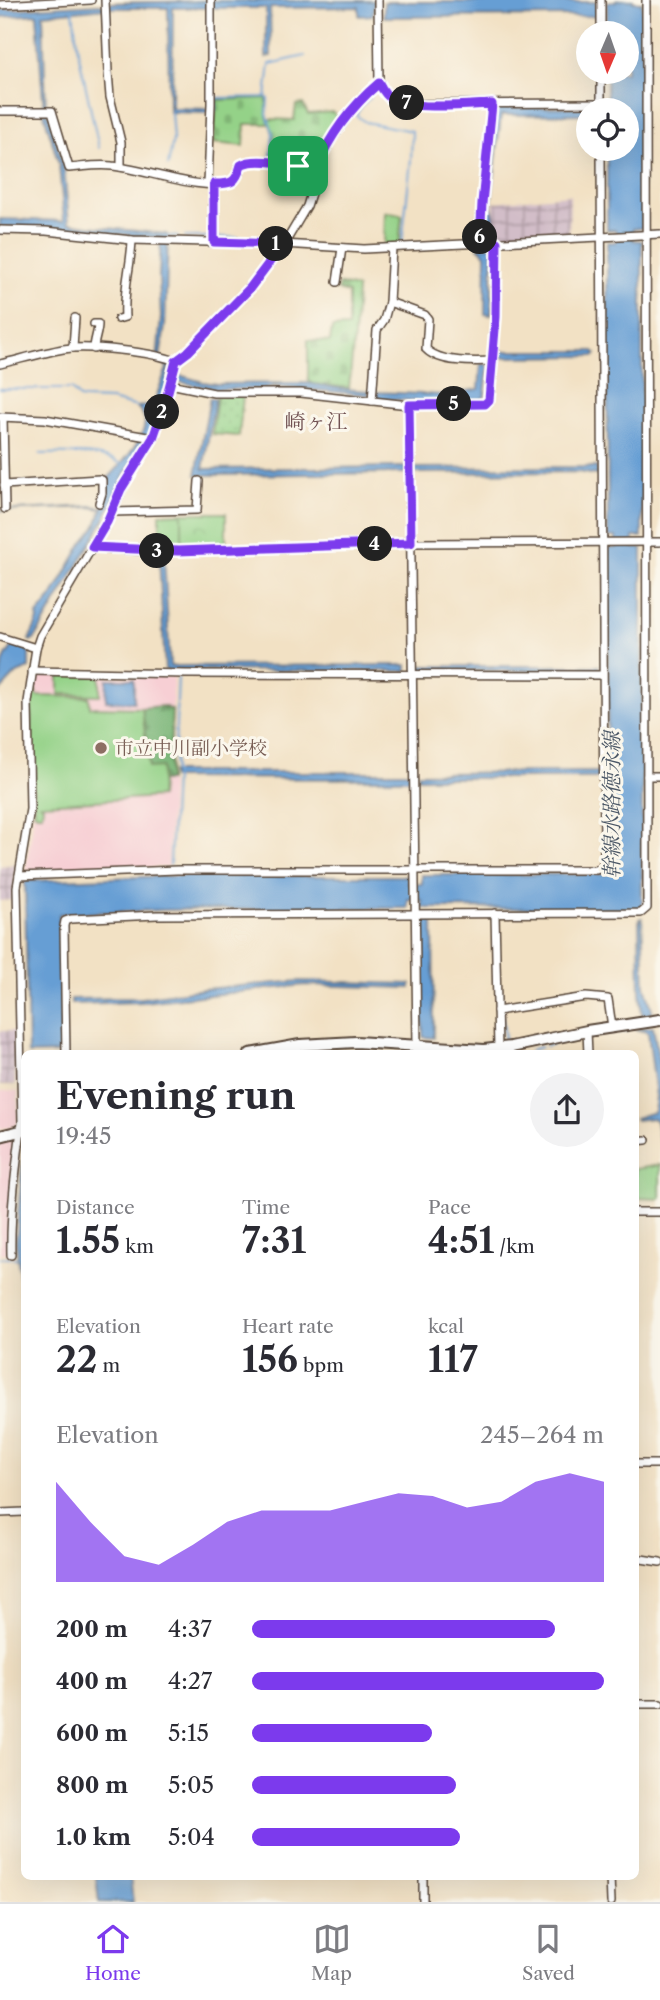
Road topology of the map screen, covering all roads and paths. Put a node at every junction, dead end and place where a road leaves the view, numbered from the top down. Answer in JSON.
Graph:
{"nodes":[{"id":1,"x":91,"y":0,"type":"edge"},
{"id":2,"x":378,"y":0,"type":"edge"},
{"id":3,"x":601,"y":0,"type":"edge"},
{"id":4,"x":646,"y":0,"type":"edge"},
{"id":5,"x":211,"y":3,"type":"edge"},
{"id":6,"x":0,"y":5,"type":"edge"},
{"id":7,"x":105,"y":5,"type":"edge"},
{"id":8,"x":601,"y":21,"type":"edge"},
{"id":9,"x":379,"y":83,"type":"junction"},
{"id":10,"x":492,"y":104,"type":"junction"},
{"id":11,"x":576,"y":106,"type":"edge"},
{"id":12,"x":0,"y":111,"type":"edge"},
{"id":13,"x":601,"y":161,"type":"edge"},
{"id":14,"x":121,"y":167,"type":"junction"},
{"id":15,"x":315,"y":170,"type":"junction"},
{"id":16,"x":211,"y":184,"type":"junction"},
{"id":17,"x":0,"y":230,"type":"edge"},
{"id":18,"x":647,"y":234,"type":"junction"},
{"id":19,"x":660,"y":234,"type":"edge"},
{"id":20,"x":601,"y":237,"type":"junction"},
{"id":21,"x":132,"y":240,"type":"junction"},
{"id":22,"x":214,"y":242,"type":"junction"},
{"id":23,"x":497,"y":242,"type":"junction"},
{"id":24,"x":480,"y":243,"type":"junction"},
{"id":25,"x":283,"y":244,"type":"junction"},
{"id":26,"x":342,"y":248,"type":"junction"},
{"id":27,"x":391,"y":248,"type":"junction"},
{"id":28,"x":337,"y":282,"type":"dead end"},
{"id":29,"x":389,"y":302,"type":"junction"},
{"id":30,"x":75,"y":318,"type":"dead end"},
{"id":31,"x":118,"y":319,"type":"dead end"},
{"id":32,"x":94,"y":324,"type":"dead end"},
{"id":33,"x":73,"y":348,"type":"junction"},
{"id":34,"x":94,"y":349,"type":"junction"},
{"id":35,"x":176,"y":361,"type":"junction"},
{"id":36,"x":493,"y":361,"type":"junction"},
{"id":37,"x":0,"y":364,"type":"edge"},
{"id":38,"x":170,"y":384,"type":"junction"},
{"id":39,"x":372,"y":401,"type":"junction"},
{"id":40,"x":409,"y":405,"type":"junction"},
{"id":41,"x":2,"y":417,"type":"edge"},
{"id":42,"x":153,"y":438,"type":"junction"},
{"id":43,"x":199,"y":481,"type":"dead end"},
{"id":44,"x":4,"y":485,"type":"junction"},
{"id":45,"x":115,"y":503,"type":"junction"},
{"id":46,"x":5,"y":509,"type":"dead end"},
{"id":47,"x":111,"y":512,"type":"junction"},
{"id":48,"x":601,"y":542,"type":"junction"},
{"id":49,"x":647,"y":542,"type":"junction"},
{"id":50,"x":660,"y":542,"type":"edge"},
{"id":51,"x":411,"y":543,"type":"junction"},
{"id":52,"x":92,"y":547,"type":"junction"},
{"id":53,"x":0,"y":637,"type":"edge"},
{"id":54,"x":36,"y":648,"type":"junction"},
{"id":55,"x":32,"y":671,"type":"junction"},
{"id":56,"x":412,"y":674,"type":"junction"},
{"id":57,"x":602,"y":675,"type":"junction"},
{"id":58,"x":647,"y":776,"type":"junction"},
{"id":59,"x":660,"y":776,"type":"edge"},
{"id":60,"x":414,"y":870,"type":"junction"},
{"id":61,"x":19,"y":876,"type":"junction"},
{"id":62,"x":415,"y":913,"type":"junction"},
{"id":63,"x":495,"y":913,"type":"junction"},
{"id":64,"x":497,"y":1011,"type":"junction"},
{"id":65,"x":660,"y":1020,"type":"edge"},
{"id":66,"x":612,"y":1027,"type":"junction"},
{"id":67,"x":587,"y":1031,"type":"junction"},
{"id":68,"x":416,"y":1049,"type":"edge"},
{"id":69,"x":498,"y":1049,"type":"junction"},
{"id":70,"x":21,"y":1050,"type":"edge"},
{"id":71,"x":66,"y":1050,"type":"edge"},
{"id":72,"x":276,"y":1050,"type":"edge"},
{"id":73,"x":588,"y":1050,"type":"edge"},
{"id":74,"x":21,"y":1131,"type":"edge"},
{"id":75,"x":0,"y":1136,"type":"edge"},
{"id":76,"x":646,"y":1140,"type":"dead end"},
{"id":77,"x":639,"y":1141,"type":"edge"},
{"id":78,"x":21,"y":1143,"type":"edge"},
{"id":79,"x":639,"y":1212,"type":"edge"},
{"id":80,"x":660,"y":1212,"type":"edge"},
{"id":81,"x":11,"y":1255,"type":"dead end"},
{"id":82,"x":639,"y":1464,"type":"edge"},
{"id":83,"x":660,"y":1464,"type":"edge"},
{"id":84,"x":21,"y":1512,"type":"edge"},
{"id":85,"x":0,"y":1513,"type":"edge"},
{"id":86,"x":639,"y":1559,"type":"edge"},
{"id":87,"x":660,"y":1562,"type":"edge"},
{"id":88,"x":639,"y":1704,"type":"edge"},
{"id":89,"x":660,"y":1704,"type":"edge"},
{"id":90,"x":423,"y":1880,"type":"edge"},
{"id":91,"x":610,"y":1880,"type":"edge"},
{"id":92,"x":423,"y":1902,"type":"edge"},
{"id":93,"x":611,"y":1902,"type":"edge"}],
"edges":[{"from":1,"to":6,"type":"street"},
{"from":2,"to":9,"type":"street"},
{"from":3,"to":8,"type":"street"},
{"from":4,"to":18,"type":"street"},
{"from":5,"to":16,"type":"street"},
{"from":7,"to":14,"type":"street"},
{"from":9,"to":10,"type":"street"},
{"from":9,"to":15,"type":"street"},
{"from":10,"to":11,"type":"street"},
{"from":10,"to":24,"type":"street"},
{"from":12,"to":14,"type":"street"},
{"from":13,"to":20,"type":"street"},
{"from":14,"to":16,"type":"street"},
{"from":15,"to":16,"type":"street"},
{"from":15,"to":25,"type":"street"},
{"from":16,"to":22,"type":"street"},
{"from":17,"to":21,"type":"street"},
{"from":18,"to":19,"type":"street"},
{"from":18,"to":20,"type":"street"},
{"from":18,"to":49,"type":"street"},
{"from":20,"to":23,"type":"street"},
{"from":20,"to":48,"type":"street"},
{"from":21,"to":22,"type":"street"},
{"from":21,"to":31,"type":"street"},
{"from":22,"to":25,"type":"street"},
{"from":23,"to":24,"type":"street"},
{"from":23,"to":36,"type":"street"},
{"from":24,"to":27,"type":"street"},
{"from":25,"to":26,"type":"street"},
{"from":25,"to":35,"type":"street"},
{"from":26,"to":27,"type":"street"},
{"from":26,"to":28,"type":"street"},
{"from":27,"to":29,"type":"street"},
{"from":29,"to":36,"type":"street"},
{"from":29,"to":39,"type":"street"},
{"from":30,"to":33,"type":"street"},
{"from":32,"to":34,"type":"street"},
{"from":33,"to":34,"type":"street"},
{"from":33,"to":37,"type":"street"},
{"from":34,"to":35,"type":"street"},
{"from":35,"to":38,"type":"street"},
{"from":36,"to":40,"type":"street"},
{"from":38,"to":39,"type":"street"},
{"from":38,"to":42,"type":"street"},
{"from":39,"to":40,"type":"street"},
{"from":40,"to":51,"type":"street"},
{"from":41,"to":42,"type":"street"},
{"from":41,"to":44,"type":"street"},
{"from":42,"to":45,"type":"street"},
{"from":43,"to":47,"type":"street"},
{"from":44,"to":45,"type":"street"},
{"from":44,"to":46,"type":"street"},
{"from":45,"to":47,"type":"street"},
{"from":47,"to":52,"type":"street"},
{"from":48,"to":49,"type":"street"},
{"from":48,"to":51,"type":"street"},
{"from":48,"to":57,"type":"street"},
{"from":49,"to":50,"type":"street"},
{"from":49,"to":58,"type":"street"},
{"from":51,"to":52,"type":"street"},
{"from":51,"to":56,"type":"street"},
{"from":52,"to":54,"type":"street"},
{"from":53,"to":54,"type":"street"},
{"from":54,"to":55,"type":"street"},
{"from":55,"to":56,"type":"street"},
{"from":55,"to":61,"type":"street"},
{"from":56,"to":57,"type":"street"},
{"from":56,"to":60,"type":"street"},
{"from":57,"to":60,"type":"street"},
{"from":58,"to":59,"type":"street"},
{"from":58,"to":63,"type":"street"},
{"from":60,"to":61,"type":"street"},
{"from":60,"to":62,"type":"street"},
{"from":61,"to":70,"type":"street"},
{"from":62,"to":63,"type":"street"},
{"from":62,"to":68,"type":"street"},
{"from":62,"to":71,"type":"street"},
{"from":63,"to":64,"type":"street"},
{"from":64,"to":66,"type":"street"},
{"from":64,"to":69,"type":"street"},
{"from":65,"to":66,"type":"main road"},
{"from":66,"to":67,"type":"main road"},
{"from":67,"to":69,"type":"main road"},
{"from":67,"to":73,"type":"street"},
{"from":68,"to":69,"type":"main road"},
{"from":68,"to":72,"type":"main road"},
{"from":74,"to":75,"type":"main road"},
{"from":76,"to":77,"type":"street"},
{"from":78,"to":81,"type":"street"},
{"from":79,"to":80,"type":"street"},
{"from":82,"to":83,"type":"street"},
{"from":84,"to":85,"type":"street"},
{"from":86,"to":87,"type":"street"},
{"from":88,"to":89,"type":"street"},
{"from":90,"to":92,"type":"street"},
{"from":91,"to":93,"type":"street"}]}
